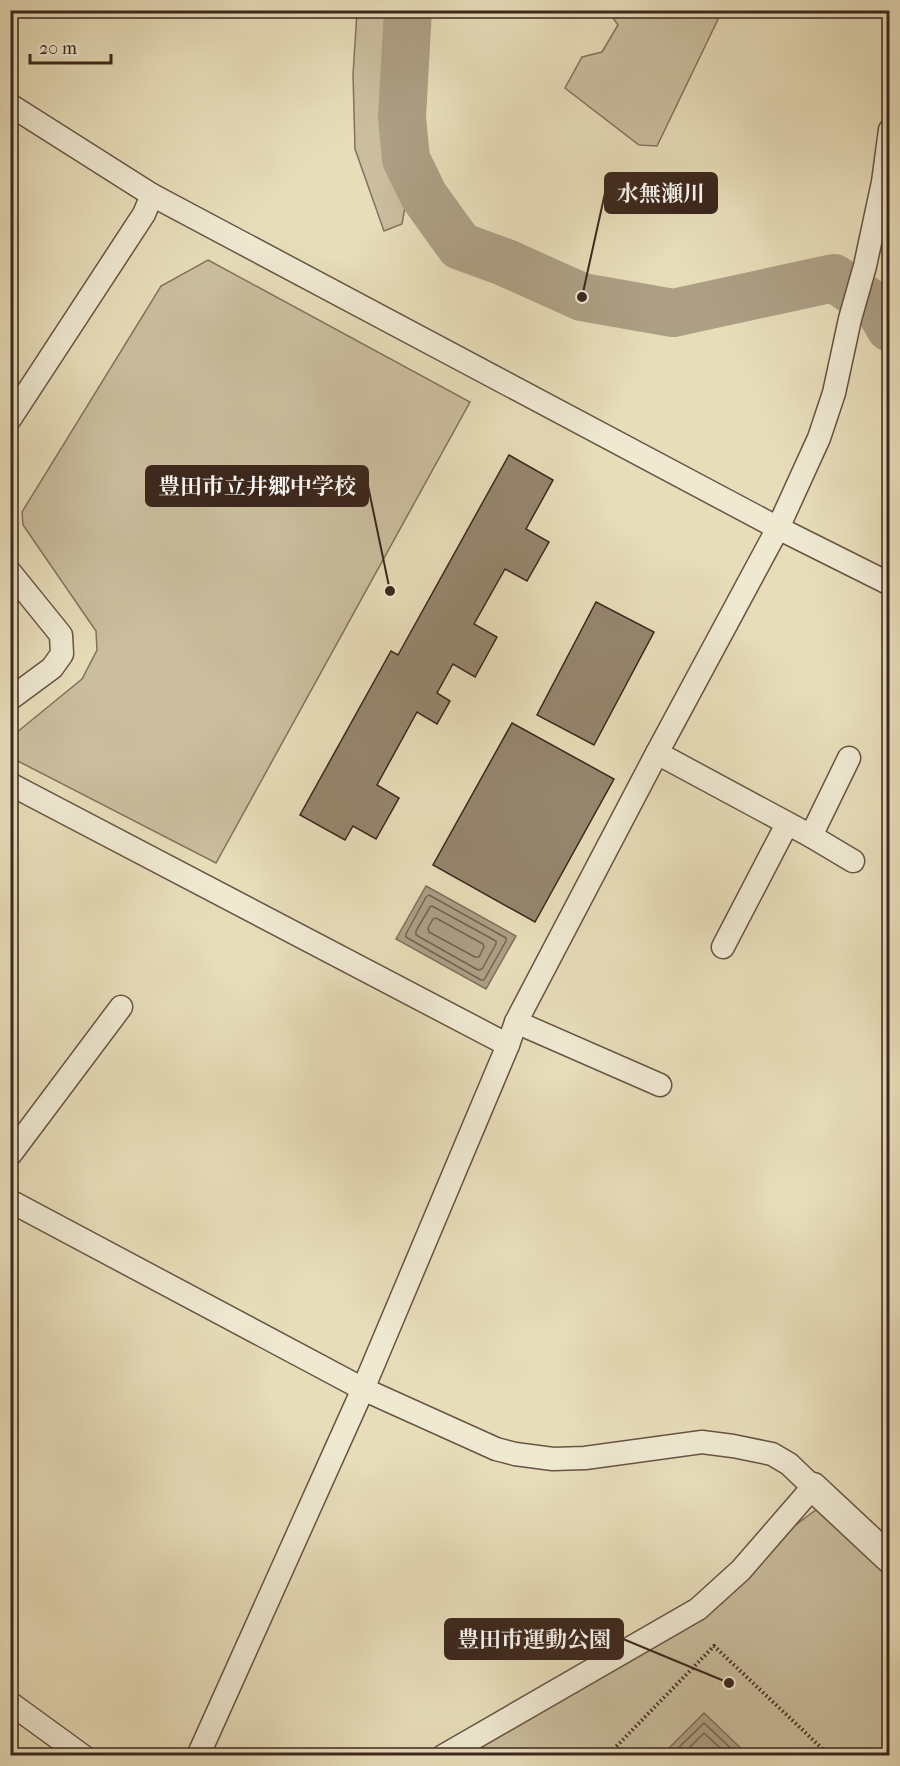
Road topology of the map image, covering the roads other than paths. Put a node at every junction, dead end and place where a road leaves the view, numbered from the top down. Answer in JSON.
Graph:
{"nodes":[{"id":1,"x":10,"y":105,"type":"edge"},
{"id":2,"x":890,"y":130,"type":"edge"},
{"id":3,"x":886,"y":183,"type":"edge"},
{"id":4,"x":152,"y":195,"type":"junction"},
{"id":5,"x":10,"y":419,"type":"edge"},
{"id":6,"x":778,"y":528,"type":"junction"},
{"id":7,"x":10,"y":572,"type":"edge"},
{"id":8,"x":890,"y":584,"type":"edge"},
{"id":9,"x":10,"y":699,"type":"edge"},
{"id":10,"x":657,"y":753,"type":"junction"},
{"id":11,"x":849,"y":758,"type":"dead end"},
{"id":12,"x":10,"y":784,"type":"edge"},
{"id":13,"x":787,"y":824,"type":"junction"},
{"id":14,"x":811,"y":836,"type":"junction"},
{"id":15,"x":853,"y":861,"type":"dead end"},
{"id":16,"x":723,"y":947,"type":"dead end"},
{"id":17,"x":121,"y":1007,"type":"dead end"},
{"id":18,"x":516,"y":1022,"type":"junction"},
{"id":19,"x":508,"y":1045,"type":"junction"},
{"id":20,"x":660,"y":1085,"type":"dead end"},
{"id":21,"x":10,"y":1155,"type":"edge"},
{"id":22,"x":10,"y":1201,"type":"edge"},
{"id":23,"x":363,"y":1389,"type":"junction"},
{"id":24,"x":813,"y":1487,"type":"junction"},
{"id":25,"x":888,"y":1555,"type":"edge"},
{"id":26,"x":10,"y":1703,"type":"edge"},
{"id":27,"x":83,"y":1755,"type":"edge"},
{"id":28,"x":198,"y":1755,"type":"edge"},
{"id":29,"x":443,"y":1755,"type":"edge"}],
"edges":[{"from":1,"to":4,"type":"street"},
{"from":2,"to":3,"type":"street"},
{"from":3,"to":6,"type":"street"},
{"from":4,"to":5,"type":"street"},
{"from":4,"to":6,"type":"street"},
{"from":6,"to":8,"type":"street"},
{"from":6,"to":10,"type":"street"},
{"from":7,"to":9,"type":"street"},
{"from":10,"to":13,"type":"street"},
{"from":10,"to":18,"type":"street"},
{"from":11,"to":14,"type":"street"},
{"from":12,"to":19,"type":"street"},
{"from":13,"to":14,"type":"street"},
{"from":13,"to":16,"type":"street"},
{"from":14,"to":15,"type":"street"},
{"from":17,"to":21,"type":"street"},
{"from":18,"to":19,"type":"street"},
{"from":18,"to":20,"type":"street"},
{"from":19,"to":23,"type":"street"},
{"from":22,"to":23,"type":"street"},
{"from":23,"to":24,"type":"street"},
{"from":23,"to":28,"type":"street"},
{"from":24,"to":25,"type":"street"},
{"from":24,"to":29,"type":"street"},
{"from":26,"to":27,"type":"street"}]}
